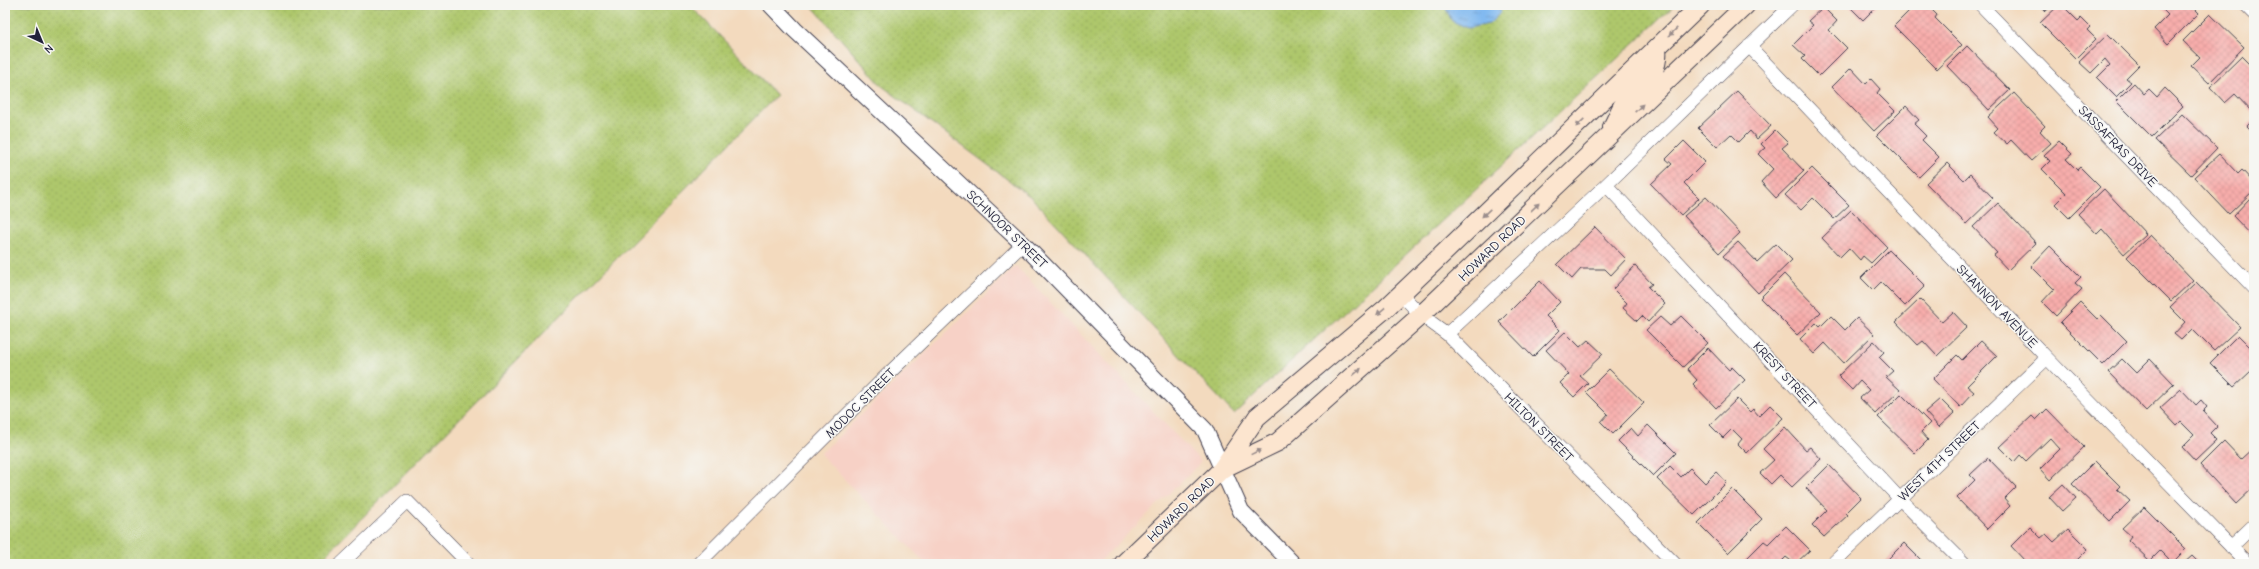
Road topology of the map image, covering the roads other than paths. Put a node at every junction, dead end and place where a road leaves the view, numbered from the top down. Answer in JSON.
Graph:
{"nodes":[{"id":1,"x":771,"y":5,"type":"edge"},
{"id":2,"x":1701,"y":5,"type":"edge"},
{"id":3,"x":1746,"y":5,"type":"edge"},
{"id":4,"x":1792,"y":5,"type":"edge"},
{"id":5,"x":1981,"y":5,"type":"edge"},
{"id":6,"x":2246,"y":5,"type":"edge"},
{"id":7,"x":2254,"y":13,"type":"edge"},
{"id":8,"x":1749,"y":46,"type":"junction"},
{"id":9,"x":1657,"y":48,"type":"junction"},
{"id":10,"x":1607,"y":139,"type":"junction"},
{"id":11,"x":1606,"y":185,"type":"junction"},
{"id":12,"x":1023,"y":244,"type":"junction"},
{"id":13,"x":2254,"y":288,"type":"edge"},
{"id":14,"x":1400,"y":294,"type":"junction"},
{"id":15,"x":1421,"y":315,"type":"junction"},
{"id":16,"x":1447,"y":334,"type":"junction"},
{"id":17,"x":2047,"y":358,"type":"junction"},
{"id":18,"x":1222,"y":470,"type":"junction"},
{"id":19,"x":1900,"y":499,"type":"junction"},
{"id":20,"x":2254,"y":526,"type":"edge"},
{"id":21,"x":2232,"y":547,"type":"junction"},
{"id":22,"x":341,"y":564,"type":"edge"},
{"id":23,"x":469,"y":564,"type":"edge"},
{"id":24,"x":698,"y":564,"type":"edge"},
{"id":25,"x":1123,"y":564,"type":"edge"},
{"id":26,"x":1294,"y":564,"type":"edge"},
{"id":27,"x":1675,"y":564,"type":"edge"},
{"id":28,"x":1832,"y":564,"type":"edge"},
{"id":29,"x":1965,"y":564,"type":"edge"},
{"id":30,"x":2248,"y":564,"type":"edge"}],
"edges":[{"from":1,"to":12,"type":"street","name":"SCHNOOR STREET"},
{"from":2,"to":9,"type":"main road","name":"HOWARD ROAD","one_way":true},
{"from":10,"to":3,"type":"main road","name":"HOWARD ROAD","one_way":true},
{"from":4,"to":8,"type":"street"},
{"from":5,"to":13,"type":"street","name":"SASSAFRAS DRIVE"},
{"from":6,"to":7,"type":"street"},
{"from":8,"to":11,"type":"street"},
{"from":8,"to":17,"type":"street","name":"SHANNON AVENUE"},
{"from":9,"to":10,"type":"main road"},
{"from":9,"to":14,"type":"main road","name":"HOWARD ROAD","one_way":true},
{"from":15,"to":10,"type":"main road","name":"HOWARD ROAD","one_way":true},
{"from":11,"to":16,"type":"street"},
{"from":11,"to":19,"type":"street","name":"KREST STREET"},
{"from":12,"to":18,"type":"street","name":"SCHNOOR STREET"},
{"from":12,"to":24,"type":"street","name":"MODOC STREET"},
{"from":14,"to":15,"type":"street","name":"HILTON STREET"},
{"from":14,"to":18,"type":"main road","name":"HOWARD ROAD","one_way":true},
{"from":15,"to":16,"type":"street","name":"HILTON STREET"},
{"from":18,"to":15,"type":"main road","name":"HOWARD ROAD","one_way":true},
{"from":16,"to":27,"type":"street","name":"HILTON STREET"},
{"from":17,"to":19,"type":"street","name":"WEST 4TH STREET"},
{"from":17,"to":21,"type":"street","name":"SHANNON AVENUE"},
{"from":18,"to":25,"type":"main road","name":"HOWARD ROAD"},
{"from":18,"to":26,"type":"street","name":"SCHNOOR STREET"},
{"from":19,"to":28,"type":"street","name":"WEST 4TH STREET"},
{"from":19,"to":29,"type":"street","name":"KREST STREET"},
{"from":20,"to":21,"type":"street"},
{"from":21,"to":30,"type":"street","name":"SHANNON AVENUE"},
{"from":22,"to":23,"type":"street"}]}
